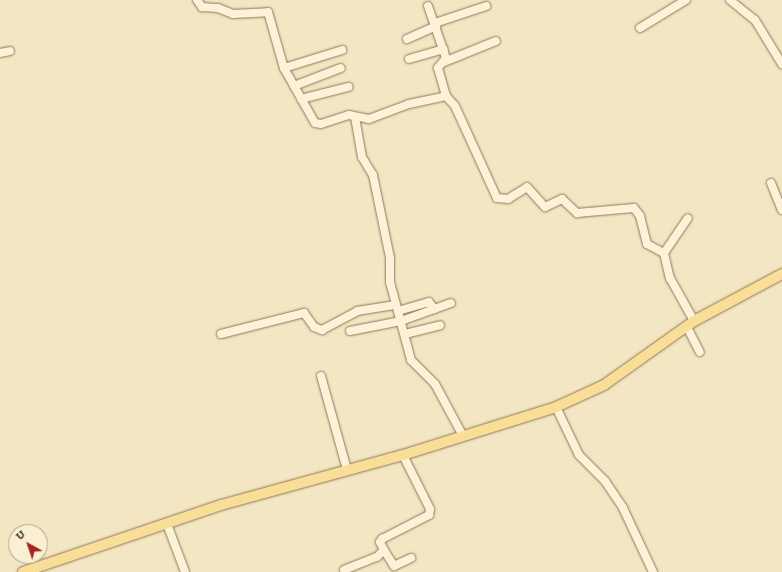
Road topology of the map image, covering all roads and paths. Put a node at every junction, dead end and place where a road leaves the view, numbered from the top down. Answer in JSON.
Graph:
{"nodes":[{"id":1,"x":197,"y":0,"type":"edge"},
{"id":2,"x":686,"y":0,"type":"edge"},
{"id":3,"x":730,"y":0,"type":"edge"},
{"id":4,"x":428,"y":6,"type":"dead end"},
{"id":5,"x":486,"y":6,"type":"dead end"},
{"id":6,"x":435,"y":25,"type":"junction"},
{"id":7,"x":640,"y":28,"type":"dead end"},
{"id":8,"x":407,"y":39,"type":"dead end"},
{"id":9,"x":496,"y":41,"type":"dead end"},
{"id":10,"x":444,"y":49,"type":"junction"},
{"id":11,"x":342,"y":50,"type":"dead end"},
{"id":12,"x":10,"y":51,"type":"dead end"},
{"id":13,"x":0,"y":53,"type":"edge"},
{"id":14,"x":409,"y":59,"type":"dead end"},
{"id":15,"x":444,"y":62,"type":"junction"},
{"id":16,"x":782,"y":64,"type":"edge"},
{"id":17,"x":284,"y":68,"type":"junction"},
{"id":18,"x":341,"y":68,"type":"dead end"},
{"id":19,"x":294,"y":86,"type":"junction"},
{"id":20,"x":348,"y":87,"type":"dead end"},
{"id":21,"x":446,"y":96,"type":"junction"},
{"id":22,"x":301,"y":99,"type":"junction"},
{"id":23,"x":355,"y":117,"type":"junction"},
{"id":24,"x":771,"y":183,"type":"dead end"},
{"id":25,"x":782,"y":210,"type":"edge"},
{"id":26,"x":688,"y":218,"type":"dead end"},
{"id":27,"x":664,"y":254,"type":"junction"},
{"id":28,"x":782,"y":274,"type":"edge"},
{"id":29,"x":451,"y":303,"type":"dead end"},
{"id":30,"x":397,"y":308,"type":"junction"},
{"id":31,"x":434,"y":309,"type":"junction"},
{"id":32,"x":400,"y":321,"type":"junction"},
{"id":33,"x":690,"y":324,"type":"junction"},
{"id":34,"x":440,"y":325,"type":"dead end"},
{"id":35,"x":350,"y":331,"type":"dead end"},
{"id":36,"x":221,"y":334,"type":"dead end"},
{"id":37,"x":405,"y":334,"type":"junction"},
{"id":38,"x":700,"y":352,"type":"dead end"},
{"id":39,"x":321,"y":376,"type":"dead end"},
{"id":40,"x":556,"y":407,"type":"junction"},
{"id":41,"x":463,"y":436,"type":"junction"},
{"id":42,"x":403,"y":455,"type":"junction"},
{"id":43,"x":347,"y":470,"type":"junction"},
{"id":44,"x":167,"y":524,"type":"junction"},
{"id":45,"x":384,"y":550,"type":"junction"},
{"id":46,"x":411,"y":558,"type":"dead end"},
{"id":47,"x":393,"y":569,"type":"edge"},
{"id":48,"x":344,"y":570,"type":"dead end"},
{"id":49,"x":23,"y":572,"type":"edge"},
{"id":50,"x":185,"y":572,"type":"edge"},
{"id":51,"x":653,"y":572,"type":"edge"}],
"edges":[{"from":1,"to":17,"type":"street"},
{"from":2,"to":7,"type":"street"},
{"from":3,"to":16,"type":"street"},
{"from":4,"to":6,"type":"street"},
{"from":5,"to":6,"type":"street"},
{"from":6,"to":8,"type":"street"},
{"from":6,"to":10,"type":"street"},
{"from":9,"to":15,"type":"street"},
{"from":10,"to":14,"type":"street"},
{"from":10,"to":15,"type":"street"},
{"from":11,"to":17,"type":"street"},
{"from":12,"to":13,"type":"street"},
{"from":15,"to":21,"type":"street"},
{"from":17,"to":19,"type":"street"},
{"from":18,"to":19,"type":"street"},
{"from":19,"to":22,"type":"street"},
{"from":20,"to":22,"type":"street"},
{"from":21,"to":23,"type":"street"},
{"from":21,"to":27,"type":"street"},
{"from":22,"to":23,"type":"street"},
{"from":23,"to":30,"type":"street"},
{"from":24,"to":25,"type":"street"},
{"from":26,"to":27,"type":"street"},
{"from":27,"to":33,"type":"street"},
{"from":28,"to":33,"type":"main road"},
{"from":29,"to":31,"type":"street"},
{"from":30,"to":31,"type":"street"},
{"from":30,"to":32,"type":"street"},
{"from":30,"to":36,"type":"street"},
{"from":31,"to":32,"type":"street"},
{"from":32,"to":35,"type":"street"},
{"from":32,"to":37,"type":"street"},
{"from":33,"to":38,"type":"street"},
{"from":33,"to":40,"type":"main road"},
{"from":34,"to":37,"type":"street"},
{"from":37,"to":41,"type":"street"},
{"from":39,"to":43,"type":"street"},
{"from":40,"to":41,"type":"main road"},
{"from":40,"to":51,"type":"street"},
{"from":41,"to":42,"type":"main road"},
{"from":42,"to":43,"type":"main road"},
{"from":42,"to":45,"type":"street"},
{"from":43,"to":44,"type":"main road"},
{"from":44,"to":49,"type":"main road"},
{"from":44,"to":50,"type":"street"},
{"from":45,"to":47,"type":"street"},
{"from":45,"to":48,"type":"street"},
{"from":46,"to":47,"type":"street"}]}
